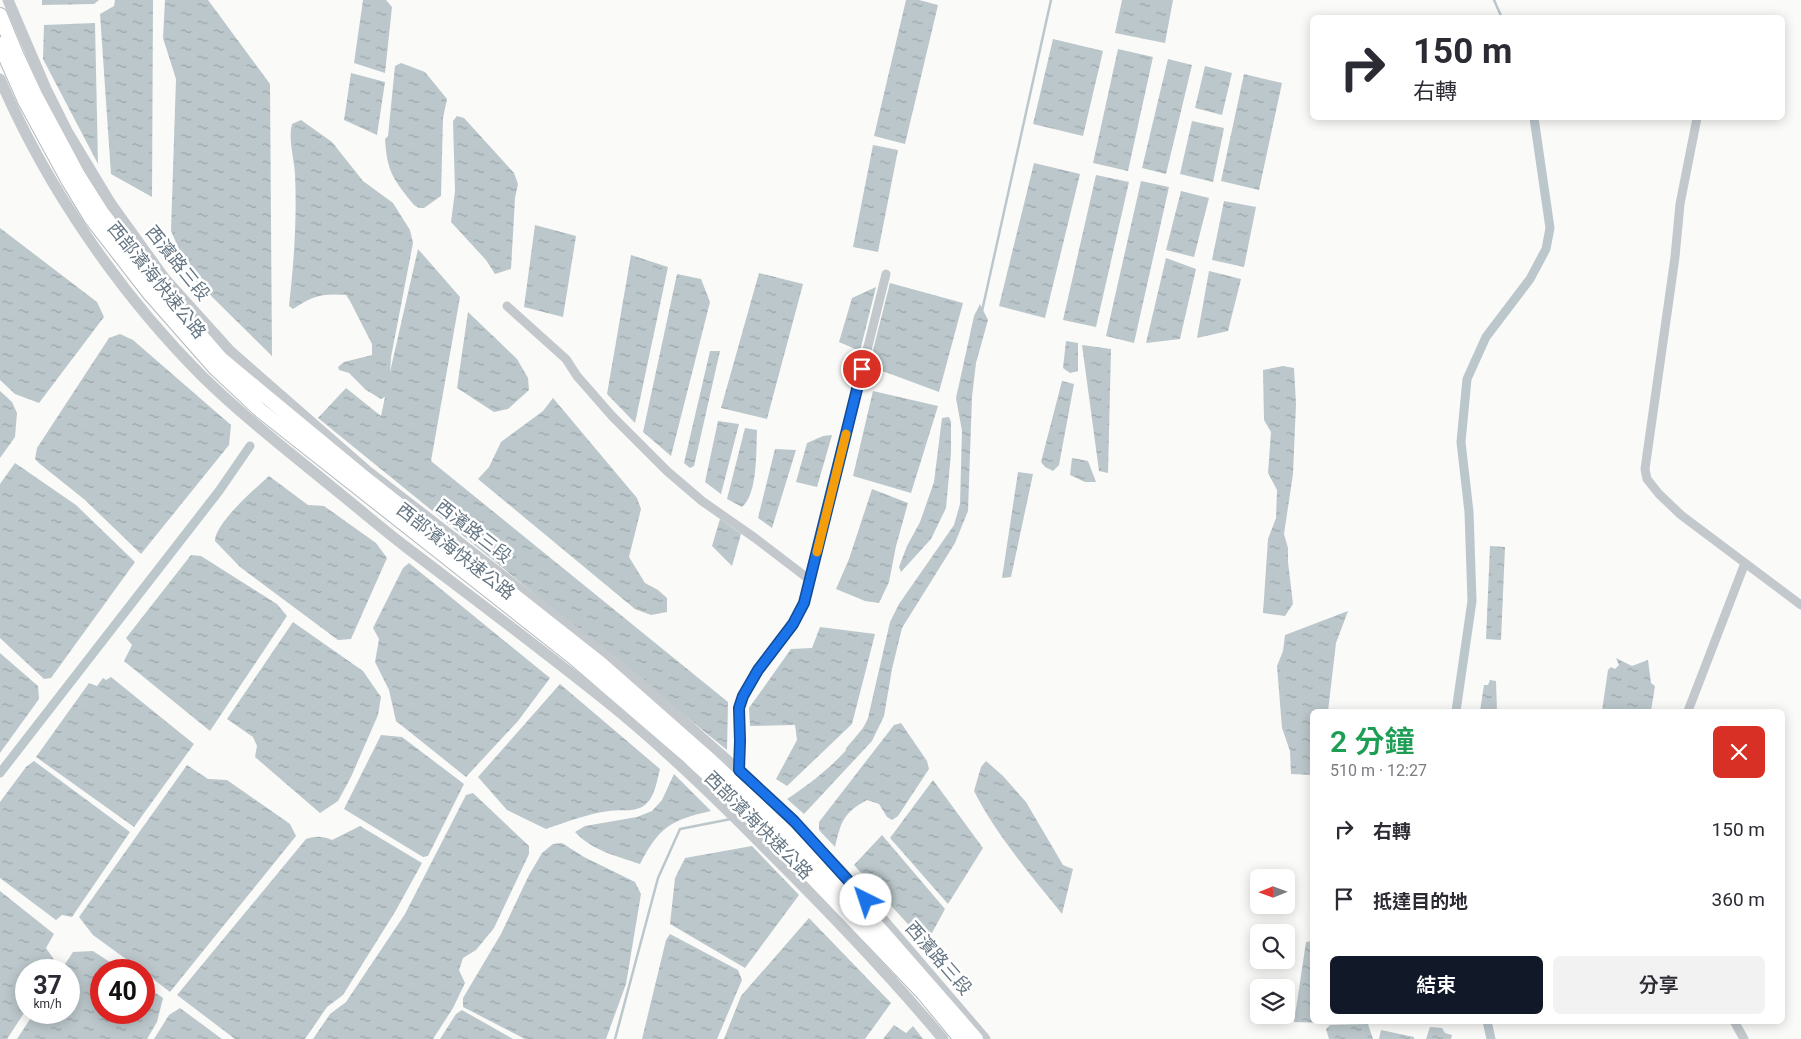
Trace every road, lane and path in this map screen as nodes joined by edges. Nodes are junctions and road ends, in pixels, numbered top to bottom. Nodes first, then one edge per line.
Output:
1 (8, 0) edge
2 (0, 16) edge
3 (0, 44) edge
4 (0, 78) edge
5 (1698, 120) edge
6 (886, 274) dead end
7 (506, 306) dead end
8 (1744, 563) junction
9 (810, 580) junction
10 (1801, 605) edge
11 (1689, 709) edge
12 (739, 770) junction
13 (750, 806) junction
14 (772, 826) junction
15 (1736, 1024) edge
16 (943, 1039) edge
17 (960, 1039) edge
18 (976, 1039) edge
19 (985, 1039) edge
20 (1744, 1039) edge

1 - 12 street, 西濱路三段
2 - 13 highway, 西部濱海快速公路
3 - 13 highway, 西部濱海快速公路
4 - 16 street
5 - 8 street
6 - 9 street
7 - 9 street
8 - 10 street
8 - 11 street
9 - 12 street
12 - 19 street, 西濱路三段
13 - 14 highway, 西部濱海快速公路
14 - 17 highway, 西部濱海快速公路
14 - 18 highway, 西部濱海快速公路
15 - 20 street

